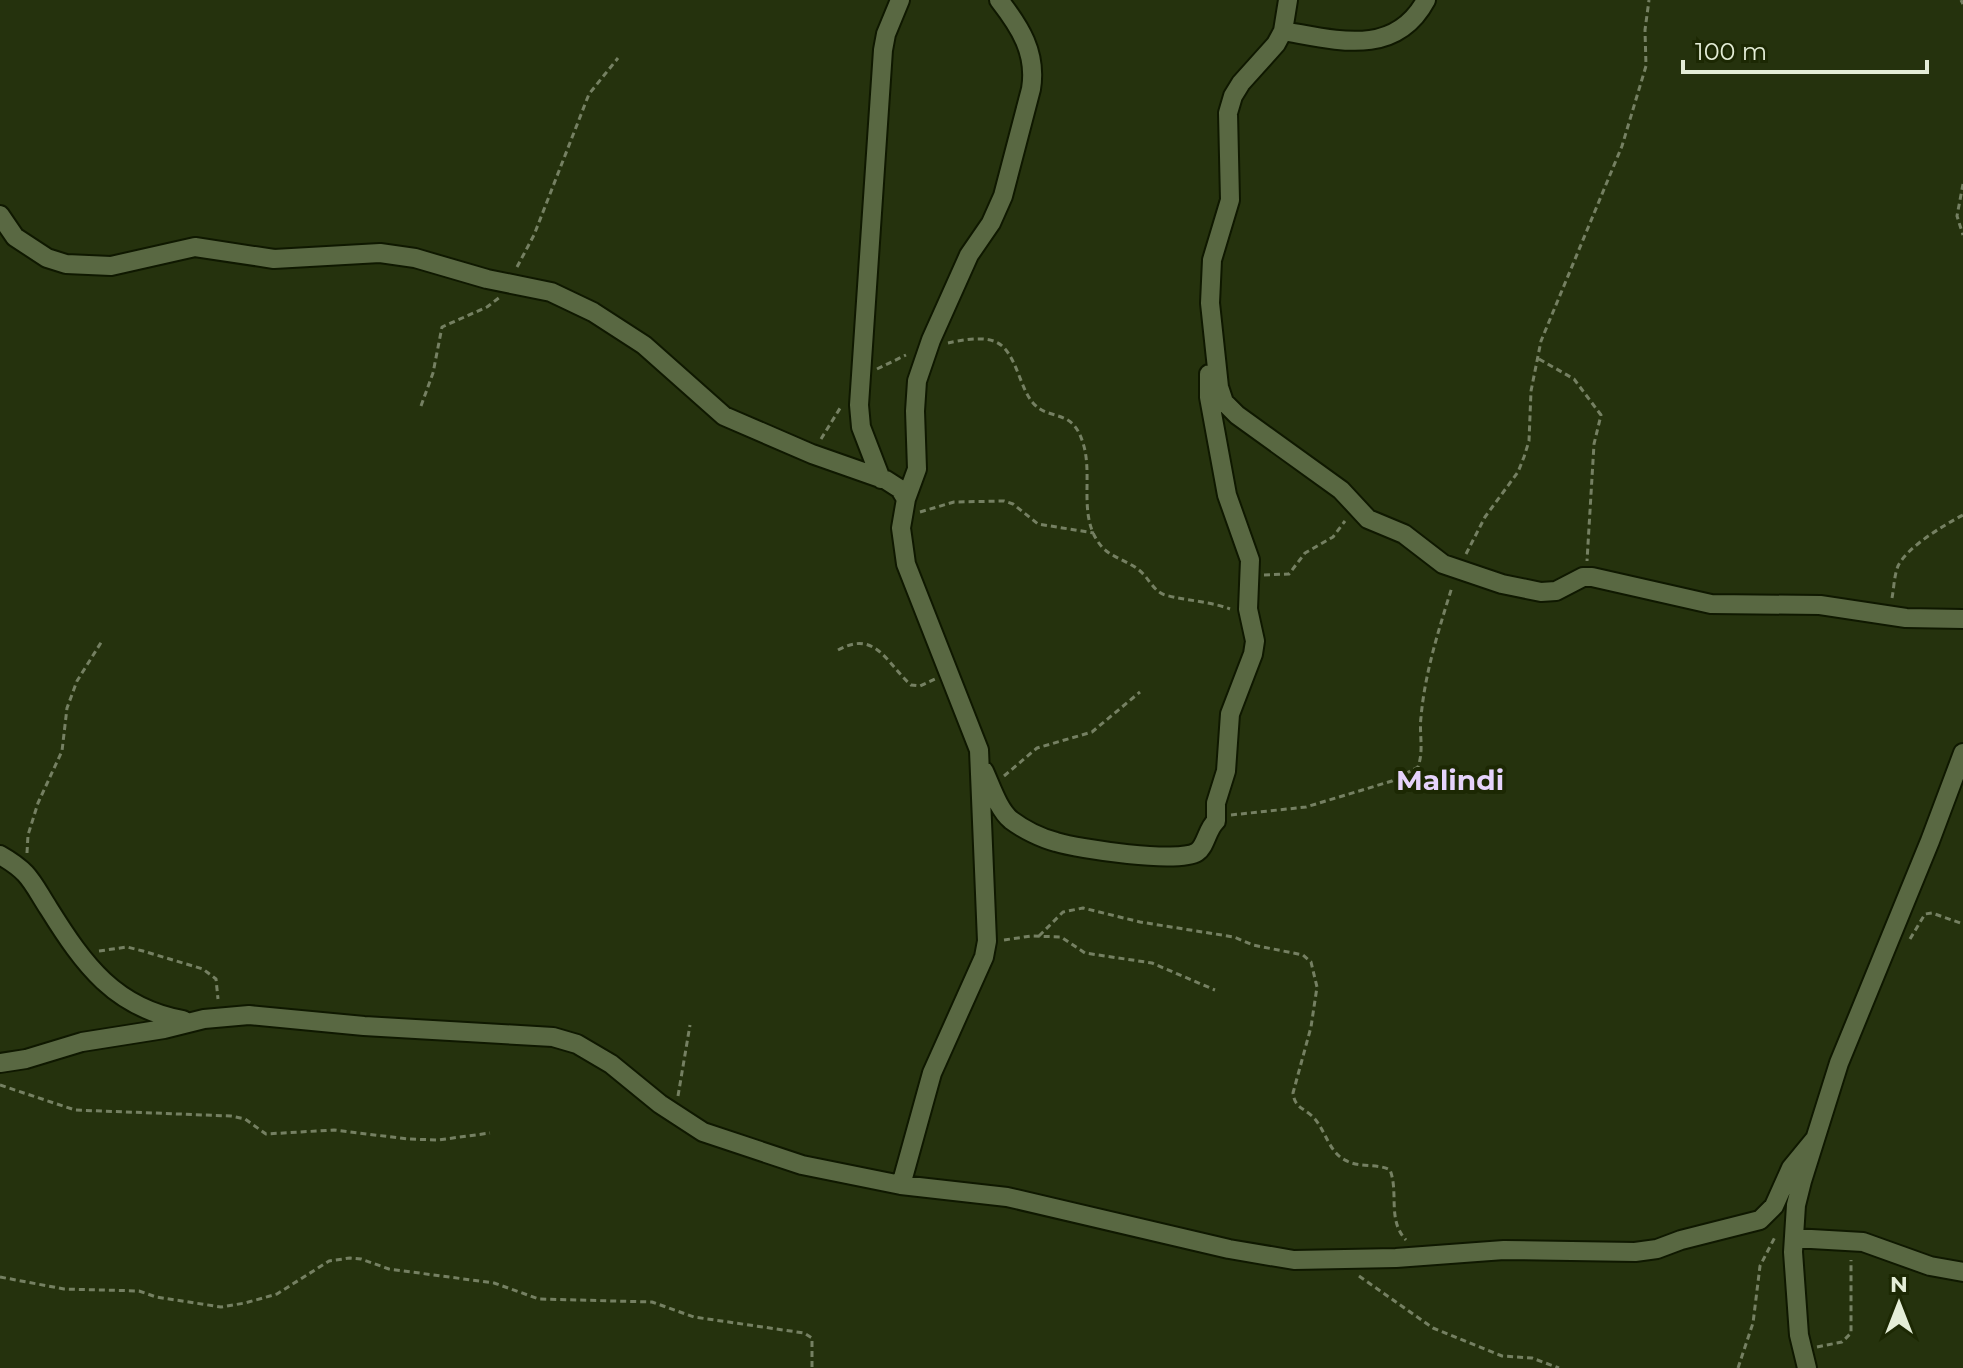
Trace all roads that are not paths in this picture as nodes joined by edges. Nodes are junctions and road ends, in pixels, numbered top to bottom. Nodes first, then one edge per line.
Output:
1 (900, 0) edge
2 (999, 0) edge
3 (1288, 0) edge
4 (1426, 0) edge
5 (1283, 31) junction
6 (0, 215) edge
7 (1216, 352) junction
8 (881, 479) junction
9 (905, 508) junction
10 (1963, 619) edge
11 (1963, 753) edge
12 (981, 765) junction
13 (0, 855) edge
14 (190, 1021) junction
15 (0, 1063) edge
16 (1814, 1140) junction
17 (901, 1185) junction
18 (1785, 1235) junction
19 (1963, 1272) edge
20 (1807, 1368) edge

1 - 8 street
2 - 9 street
3 - 5 street
4 - 5 street
5 - 7 street
6 - 8 street
7 - 10 street
7 - 12 street
8 - 9 street
9 - 12 street
11 - 16 street
12 - 17 street
13 - 14 street
14 - 15 street
14 - 17 street
16 - 17 street
16 - 18 street
18 - 19 street
18 - 20 street

